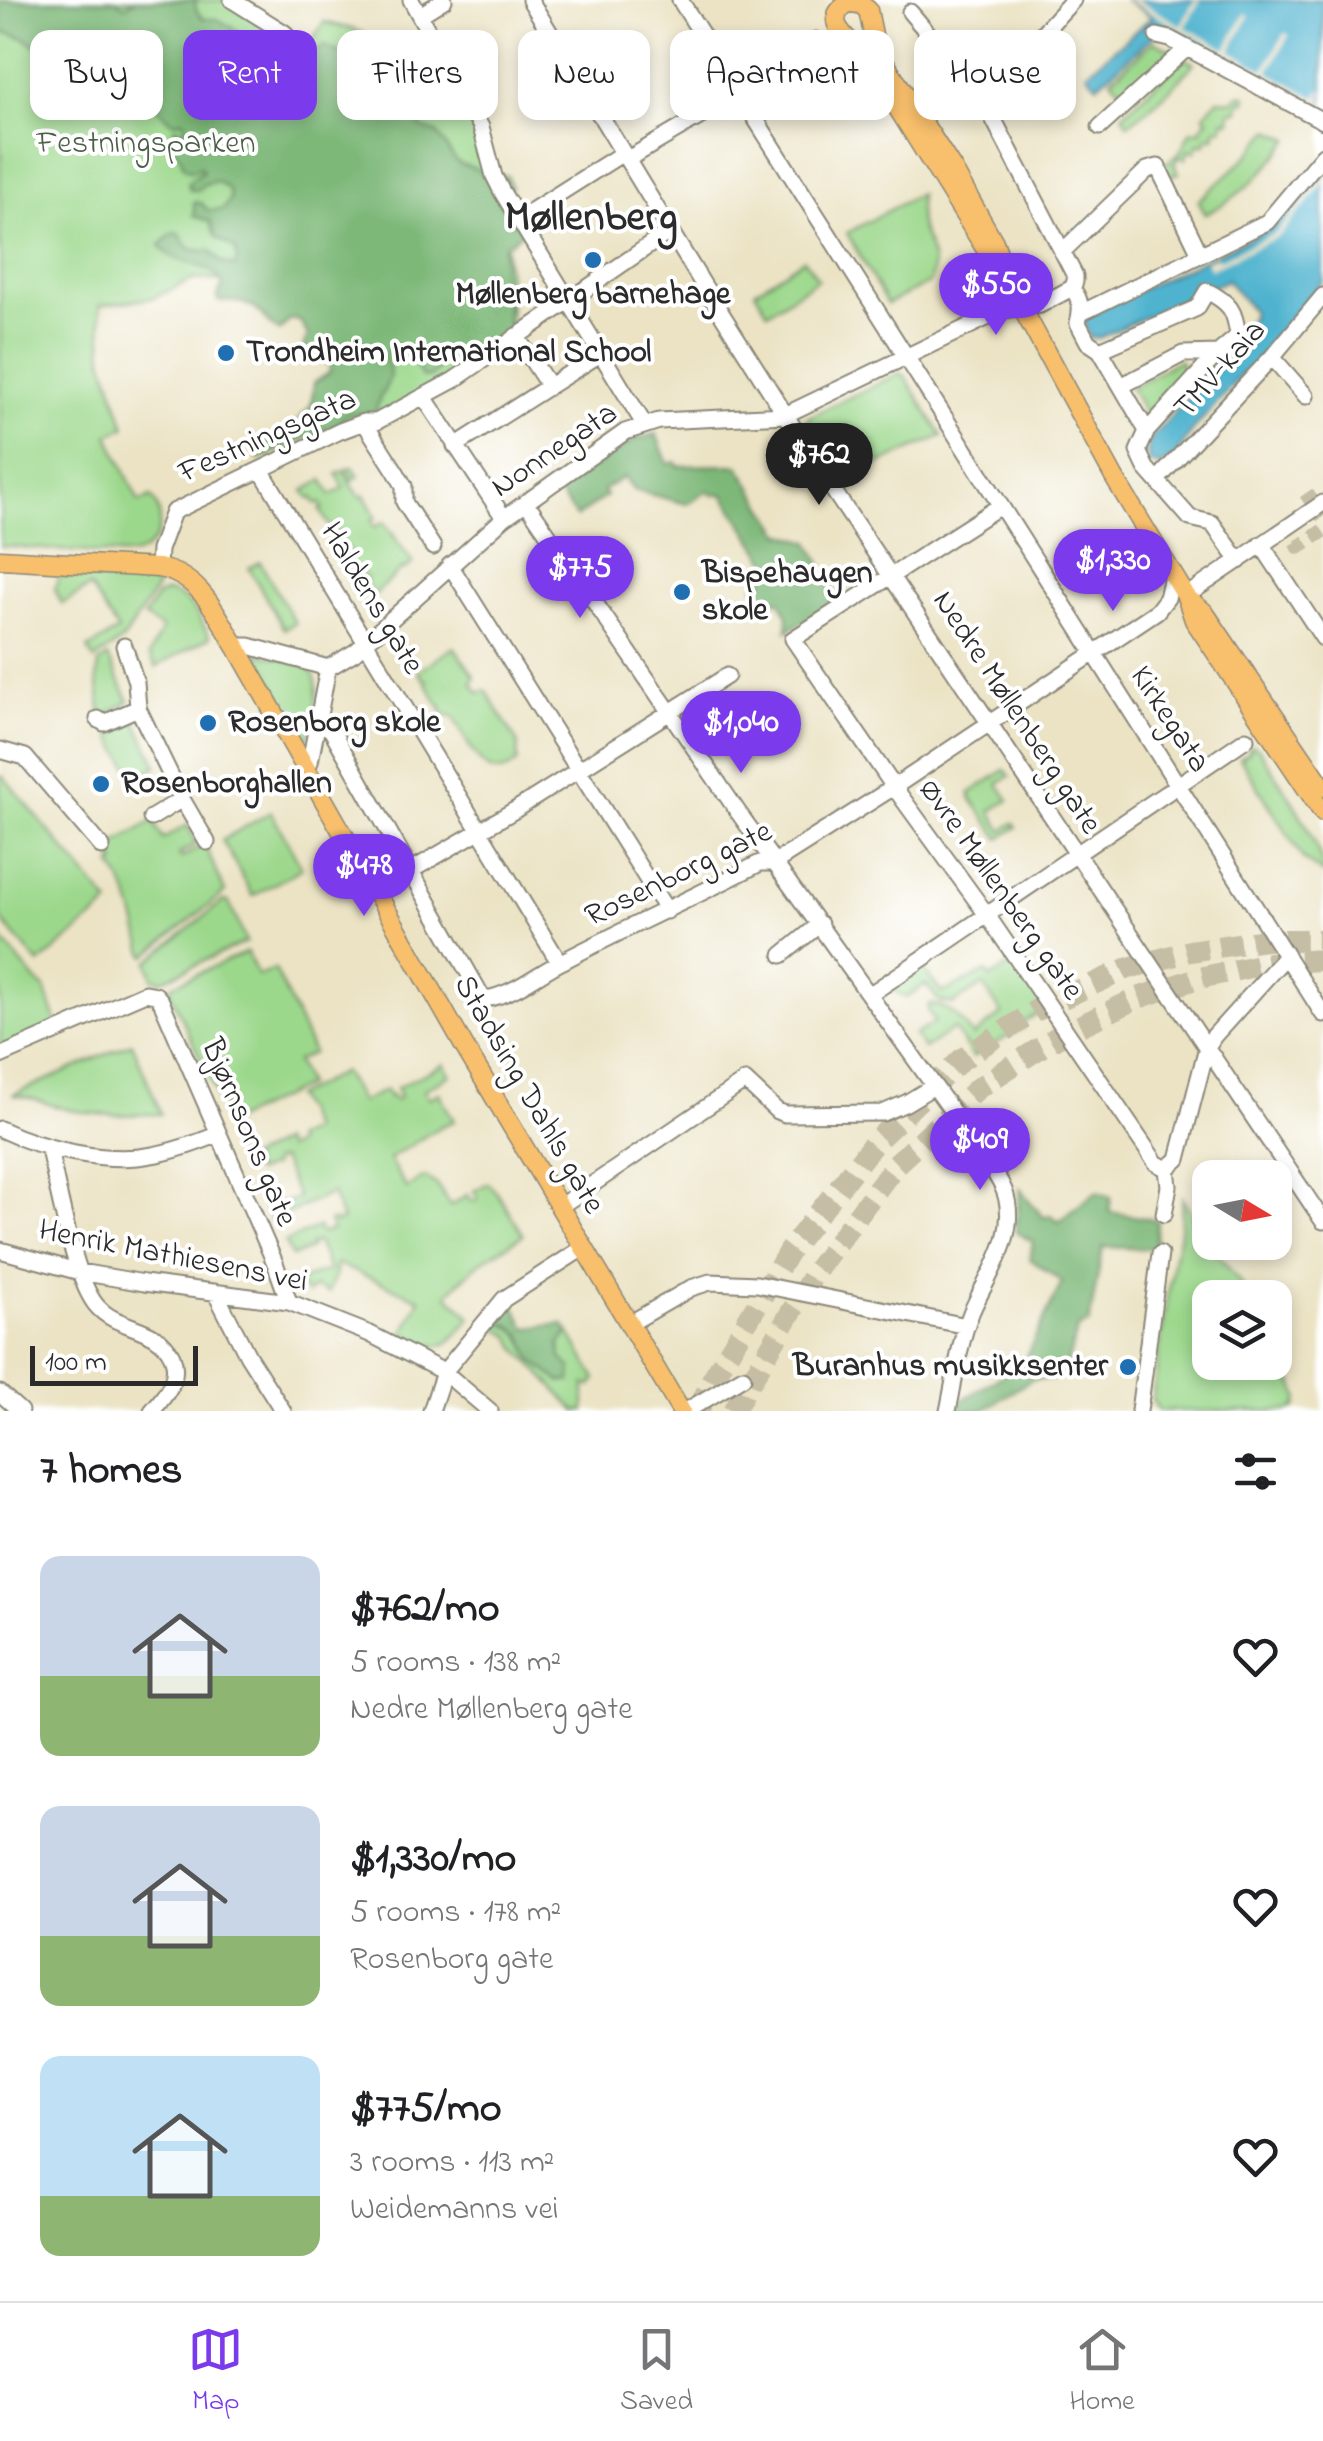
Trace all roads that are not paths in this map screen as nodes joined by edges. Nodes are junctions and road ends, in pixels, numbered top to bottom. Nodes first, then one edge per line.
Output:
1 (232, 0) edge
2 (444, 0) edge
3 (530, 0) edge
4 (680, 0) edge
5 (880, 0) edge
6 (1073, 0) edge
7 (847, 2) edge
8 (416, 7) edge
9 (910, 12) dead end
10 (871, 21) junction
11 (280, 30) edge
12 (699, 30) edge
13 (838, 30) edge
14 (866, 30) edge
15 (925, 30) edge
16 (1045, 30) edge
17 (1157, 36) dead end
18 (1186, 48) junction
19 (894, 99) edge
20 (691, 120) edge
21 (755, 120) edge
22 (994, 120) edge
23 (1323, 121) edge
24 (1100, 128) dead end
25 (1323, 155) edge
26 (626, 156) junction
27 (519, 218) junction
28 (670, 231) junction
29 (1062, 252) junction
30 (1200, 254) junction
31 (1008, 280) junction
32 (1072, 288) junction
33 (1323, 296) edge
34 (569, 300) junction
35 (1022, 308) junction
36 (1081, 314) junction
37 (516, 336) junction
38 (1100, 350) junction
39 (1218, 353) junction
40 (600, 354) junction
41 (907, 355) junction
42 (1272, 357) junction
43 (549, 386) junction
44 (1121, 386) junction
45 (1306, 396) dead end
46 (424, 397) junction
47 (785, 415) junction
48 (364, 422) junction
49 (644, 424) junction
50 (1147, 432) junction
51 (455, 446) junction
52 (261, 470) junction
53 (1158, 480) junction
54 (526, 502) junction
55 (1323, 504) edge
56 (1000, 506) junction
57 (1224, 507) dead end
58 (504, 518) junction
59 (1212, 523) junction
60 (1261, 544) junction
61 (433, 547) dead end
62 (0, 559) edge
63 (1238, 561) junction
64 (450, 564) junction
65 (158, 568) junction
66 (892, 576) junction
67 (1172, 576) junction
68 (1186, 596) junction
69 (1323, 638) edge
70 (365, 642) junction
71 (124, 646) dead end
72 (236, 646) junction
73 (1094, 654) junction
74 (328, 668) junction
75 (727, 676) dead end
76 (138, 708) junction
77 (671, 714) junction
78 (318, 718) junction
79 (98, 720) dead end
80 (989, 724) junction
81 (1246, 739) dead end
82 (0, 750) edge
83 (306, 768) junction
84 (580, 770) junction
85 (1177, 784) junction
86 (894, 787) junction
87 (1323, 787) edge
88 (182, 799) junction
89 (1323, 814) edge
90 (151, 818) dead end
91 (481, 831) junction
92 (207, 842) dead end
93 (102, 848) dead end
94 (1076, 855) junction
95 (774, 863) junction
96 (412, 870) junction
97 (667, 911) junction
98 (987, 915) junction
99 (820, 924) junction
100 (782, 955) dead end
101 (1286, 956) junction
102 (559, 962) junction
103 (869, 995) junction
104 (486, 999) joint
105 (1323, 1014) edge
106 (1207, 1047) junction
107 (0, 1056) edge
108 (934, 1086) junction
109 (0, 1130) edge
110 (219, 1134) junction
111 (49, 1149) junction
112 (1167, 1168) junction
113 (559, 1207) junction
114 (1164, 1214) dead end
115 (1323, 1221) edge
116 (584, 1248) junction
117 (0, 1250) edge
118 (1160, 1254) dead end
119 (80, 1272) junction
120 (216, 1292) junction
121 (289, 1302) junction
122 (629, 1324) junction
123 (968, 1326) junction
124 (444, 1372) junction
125 (743, 1377) dead end
126 (0, 1393) edge
127 (20, 1411) edge
128 (152, 1411) edge
129 (283, 1411) edge
130 (431, 1411) edge
131 (490, 1411) edge
132 (684, 1411) edge
133 (948, 1411) edge
134 (1139, 1411) edge

1 - 11 street
2 - 8 street
3 - 26 street, Nedre Møllenberg gate
4 - 12 street, Kirkegata
5 - 10 main road
6 - 16 street
7 - 10 main road
7 - 13 main road
8 - 27 street
9 - 15 street
10 - 14 main road
10 - 31 main road
17 - 18 street
18 - 23 street
18 - 24 street
19 - 31 main road
20 - 26 street
21 - 41 street, Kirkegata
22 - 29 street
25 - 30 street
26 - 27 street
26 - 28 street, Nedre Møllenberg gate
27 - 34 street
28 - 34 street
28 - 47 street, Nedre Møllenberg gate
29 - 30 street
29 - 32 street
30 - 36 street
31 - 35 main road
32 - 35 street, Nonnegata
32 - 36 street
33 - 42 street, TMV-kaia
34 - 37 street, Festningsgata
34 - 40 street
35 - 41 street, Nonnegata
35 - 67 main road
36 - 38 street
37 - 43 street
37 - 46 street, Festningsgata
38 - 39 street
38 - 44 street
39 - 44 street
39 - 50 street
40 - 43 street
40 - 49 street
41 - 47 street, Nonnegata
41 - 56 street, Kirkegata
42 - 45 street
42 - 53 street, TMV-kaia
43 - 51 street
44 - 50 street
46 - 48 street, Festningsgata
46 - 51 street
47 - 49 street, Nonnegata
47 - 66 street, Nedre Møllenberg gate
48 - 52 street, Festningsgata
48 - 61 street
49 - 54 street, Nonnegata
50 - 53 street
51 - 58 street
52 - 65 street, Festningsgata
52 - 70 street, Haldens gate
53 - 59 street
54 - 58 street, Nonnegata
54 - 77 street
55 - 60 street
56 - 66 street
56 - 73 street, Kirkegata
57 - 59 street
58 - 64 street, Nonnegata
59 - 63 street
60 - 63 street
60 - 69 street
62 - 65 main road
63 - 68 street
64 - 70 street, Nonnegata
64 - 84 street
65 - 72 main road, Stadsing Dahls gate
66 - 80 street, Nedre Møllenberg gate
66 - 86 street, Øvre Møllenberg gate
67 - 68 main road
67 - 73 street, Rosenborg gate
68 - 87 main road
68 - 89 main road
70 - 74 street, Nonnegata
70 - 91 street, Haldens gate
71 - 76 street
72 - 74 street
72 - 83 main road, Stadsing Dahls gate
73 - 80 street, Rosenborg gate
73 - 85 street, Kirkegata
74 - 78 street
75 - 77 street
76 - 79 street
76 - 88 street
77 - 84 street
77 - 95 street
78 - 83 street
78 - 96 street, Stadsing Dahls gate
80 - 86 street, Rosenborg gate
80 - 94 street, Nedre Møllenberg gate
81 - 85 street
82 - 93 street
83 - 113 main road, Stadsing Dahls gate
84 - 91 street
84 - 97 street
85 - 94 street
85 - 101 street, Kirkegata
86 - 95 street, Rosenborg gate
86 - 98 street, Øvre Møllenberg gate
88 - 90 street
88 - 92 street
91 - 96 street
91 - 102 street, Haldens gate
94 - 98 street
94 - 106 street, Nedre Møllenberg gate
95 - 97 street, Rosenborg gate
95 - 99 street
96 - 104 street, Stadsing Dahls gate
97 - 102 street, Rosenborg gate
98 - 103 street
98 - 112 street, Øvre Møllenberg gate
99 - 100 street
99 - 103 street
101 - 105 street, Kirkegata
101 - 106 street
102 - 104 street, Rosenborg gate
103 - 108 street
106 - 112 street
106 - 115 street, Nedre Møllenberg gate
107 - 110 street, Bjørnsons gate
108 - 113 street
108 - 123 street
109 - 111 street
110 - 111 street
110 - 121 street, Bjørnsons gate
111 - 119 street
112 - 114 street
113 - 116 main road, Stadsing Dahls gate
116 - 122 main road, Stadsing Dahls gate
116 - 124 street
117 - 119 street, Henrik Mathiesens vei
118 - 134 street
119 - 120 street, Henrik Mathiesens vei
119 - 128 street
120 - 121 street, Henrik Mathiesens vei
120 - 129 street
121 - 124 street, Henrik Mathiesens vei
122 - 123 street
122 - 132 main road, Stadsing Dahls gate
123 - 133 street
124 - 130 street
124 - 131 street, Henrik Mathiesens vei
125 - 132 street, Stadsing Dahls gate
126 - 127 street

